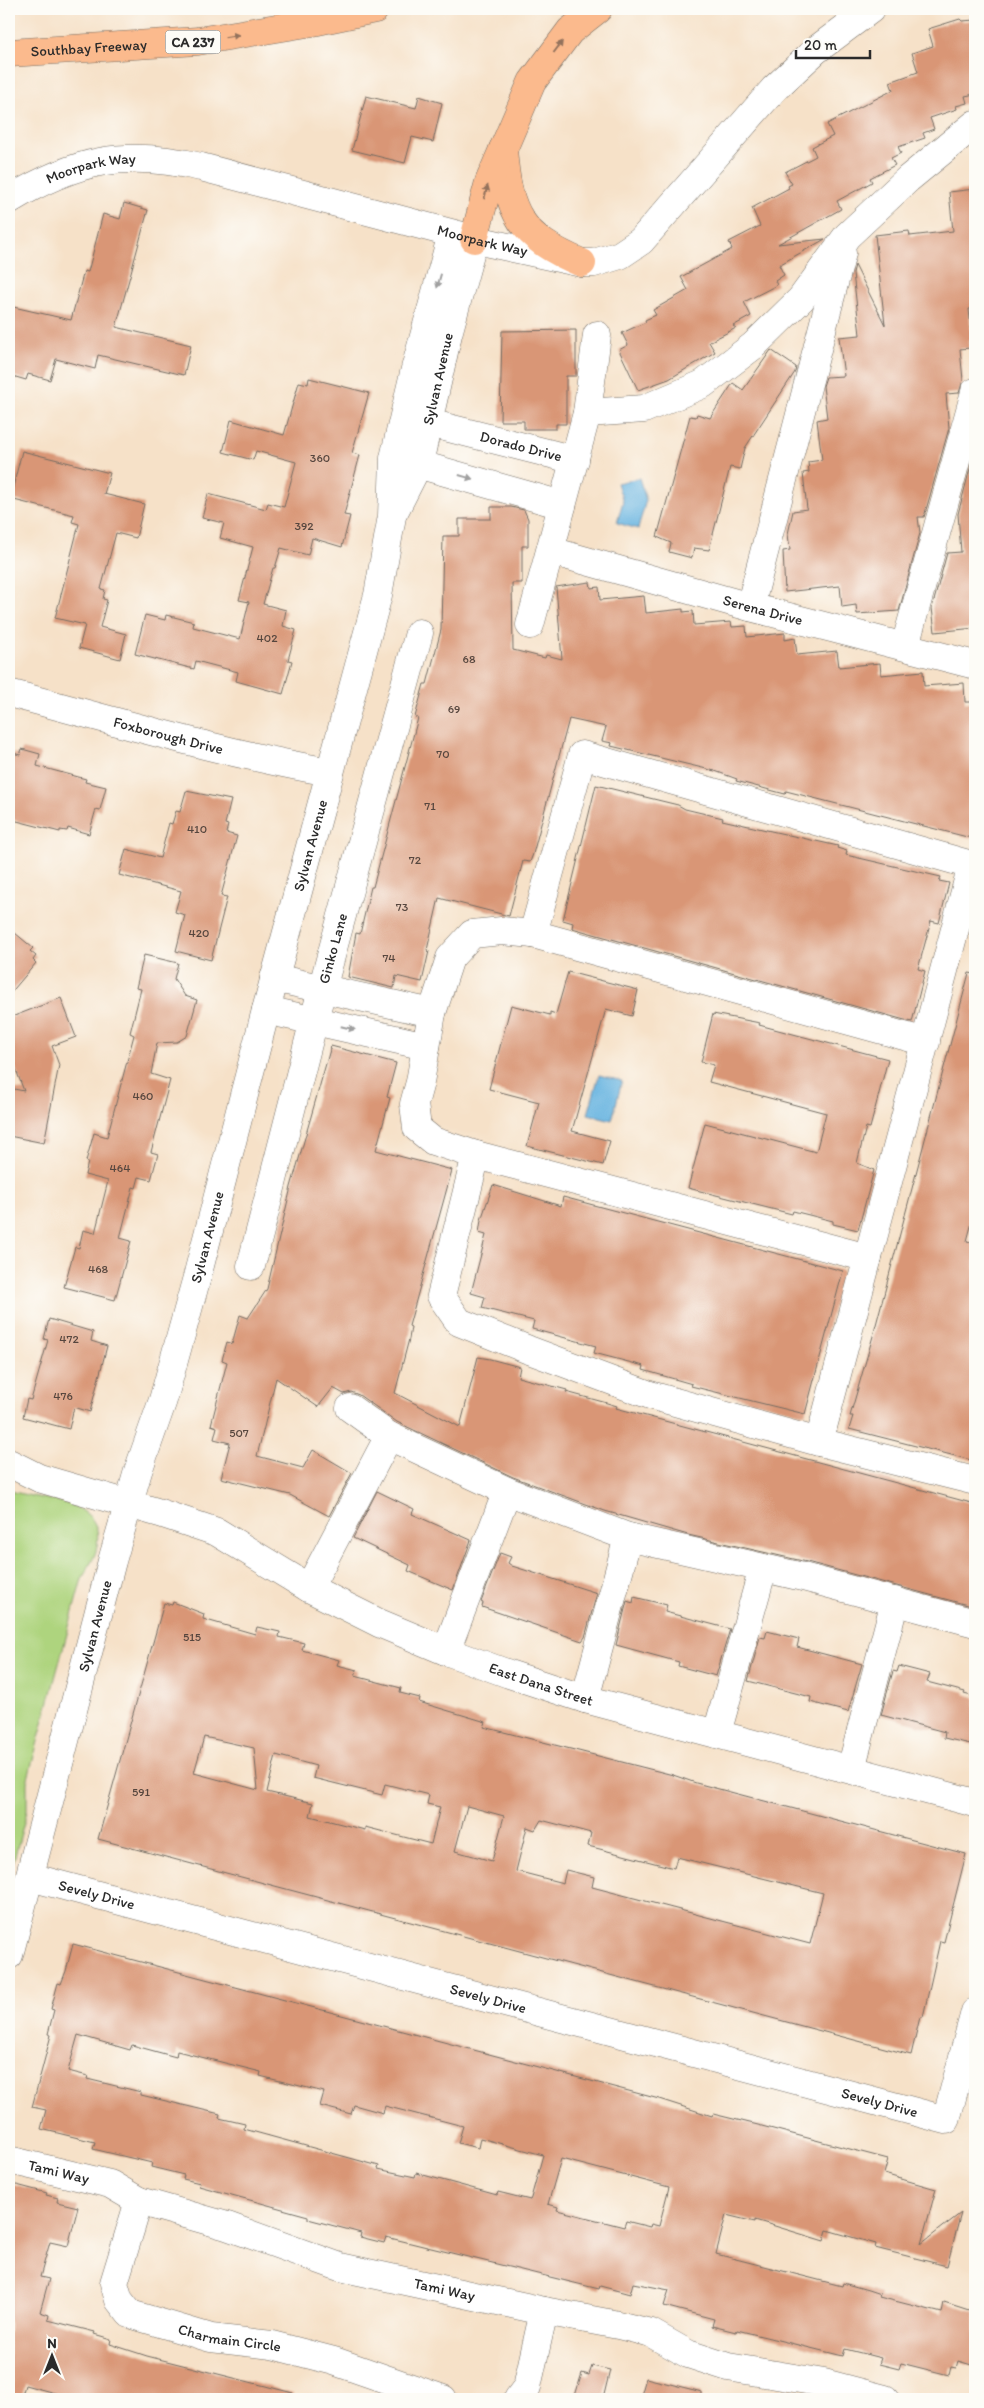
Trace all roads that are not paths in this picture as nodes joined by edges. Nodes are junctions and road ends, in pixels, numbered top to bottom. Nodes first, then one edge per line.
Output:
1 (375, 9) edge
2 (598, 9) edge
3 (870, 9) edge
4 (9, 53) edge
5 (975, 124) edge
6 (503, 149) junction
7 (9, 200) edge
8 (463, 236) junction
9 (847, 236) junction
10 (582, 264) junction
11 (597, 335) dead end
12 (975, 392) edge
13 (587, 413) junction
14 (416, 421) junction
15 (575, 460) junction
16 (407, 461) junction
17 (562, 505) junction
18 (551, 551) junction
19 (750, 607) junction
20 (530, 625) dead end
21 (419, 633) dead end
22 (905, 646) junction
23 (975, 665) edge
24 (9, 693) edge
25 (330, 772) junction
26 (974, 865) edge
27 (533, 934) junction
28 (274, 978) junction
29 (322, 989) junction
30 (266, 1010) junction
31 (432, 1013) junction
32 (313, 1020) junction
33 (926, 1042) junction
34 (426, 1046) junction
35 (476, 1155) junction
36 (868, 1258) junction
37 (251, 1266) dead end
38 (350, 1408) dead end
39 (390, 1436) junction
40 (819, 1442) junction
41 (9, 1463) edge
42 (975, 1481) edge
43 (508, 1491) junction
44 (129, 1504) junction
45 (628, 1537) junction
46 (763, 1568) junction
47 (310, 1588) junction
48 (895, 1601) junction
49 (975, 1623) edge
50 (446, 1651) junction
51 (585, 1699) junction
52 (717, 1733) junction
53 (851, 1769) junction
54 (975, 1802) edge
55 (30, 1877) junction
56 (9, 1955) edge
57 (975, 2012) edge
58 (9, 2160) edge
59 (140, 2201) junction
60 (544, 2311) junction
61 (443, 2399) edge
62 (518, 2399) edge
63 (885, 2399) edge

4 -> 1 highway, Southbay Freeway / CA 237
6 -> 2 highway
3 - 10 street, Moorpark Way
5 - 9 street
8 -> 6 highway
6 - 10 highway
7 - 8 street, Moorpark Way
8 - 10 street, Moorpark Way
8 - 14 street, Sylvan Avenue
9 - 13 street
9 - 19 street
11 - 13 street, Dorado Drive
12 - 22 street
13 - 15 street, Dorado Drive
14 - 15 street, Dorado Drive
14 - 16 street, Sylvan Avenue
15 - 17 street
16 -> 17 street
16 - 25 street, Sylvan Avenue
17 - 18 street
18 - 19 street, Serena Drive
18 - 20 street
19 - 22 street, Serena Drive
21 - 29 street, Ginko Lane
22 - 23 street, Serena Drive
24 - 25 street, Foxborough Drive
25 - 28 street, Sylvan Avenue
26 - 27 street
26 - 33 street
27 - 31 street
27 - 33 street
28 - 29 street
28 - 30 street, Sylvan Avenue
29 - 31 street
29 - 32 street, Ginko Lane
30 - 32 street
30 - 44 street, Sylvan Avenue
31 - 34 street
32 -> 34 street
32 - 37 street, Ginko Lane
33 - 36 street
34 - 35 street
35 - 36 street
35 - 40 street
36 - 40 street
38 - 39 street
39 - 43 street
39 - 47 street
40 - 42 street
41 - 44 street, East Dana Street
43 - 45 street
43 - 50 street
44 - 47 street, East Dana Street
44 - 55 street, Sylvan Avenue
45 - 46 street
45 - 51 street
46 - 48 street
46 - 52 street
47 - 50 street, East Dana Street
48 - 49 street
48 - 53 street
50 - 51 street, East Dana Street
51 - 52 street, East Dana Street
52 - 53 street, East Dana Street
53 - 54 street, East Dana Street
55 - 56 street, Sylvan Avenue
55 - 57 street, Sevely Drive
58 - 59 street, Tami Way
59 - 60 street, Tami Way
59 - 61 street, Charmain Circle
60 - 62 street
60 - 63 street, Tami Way

